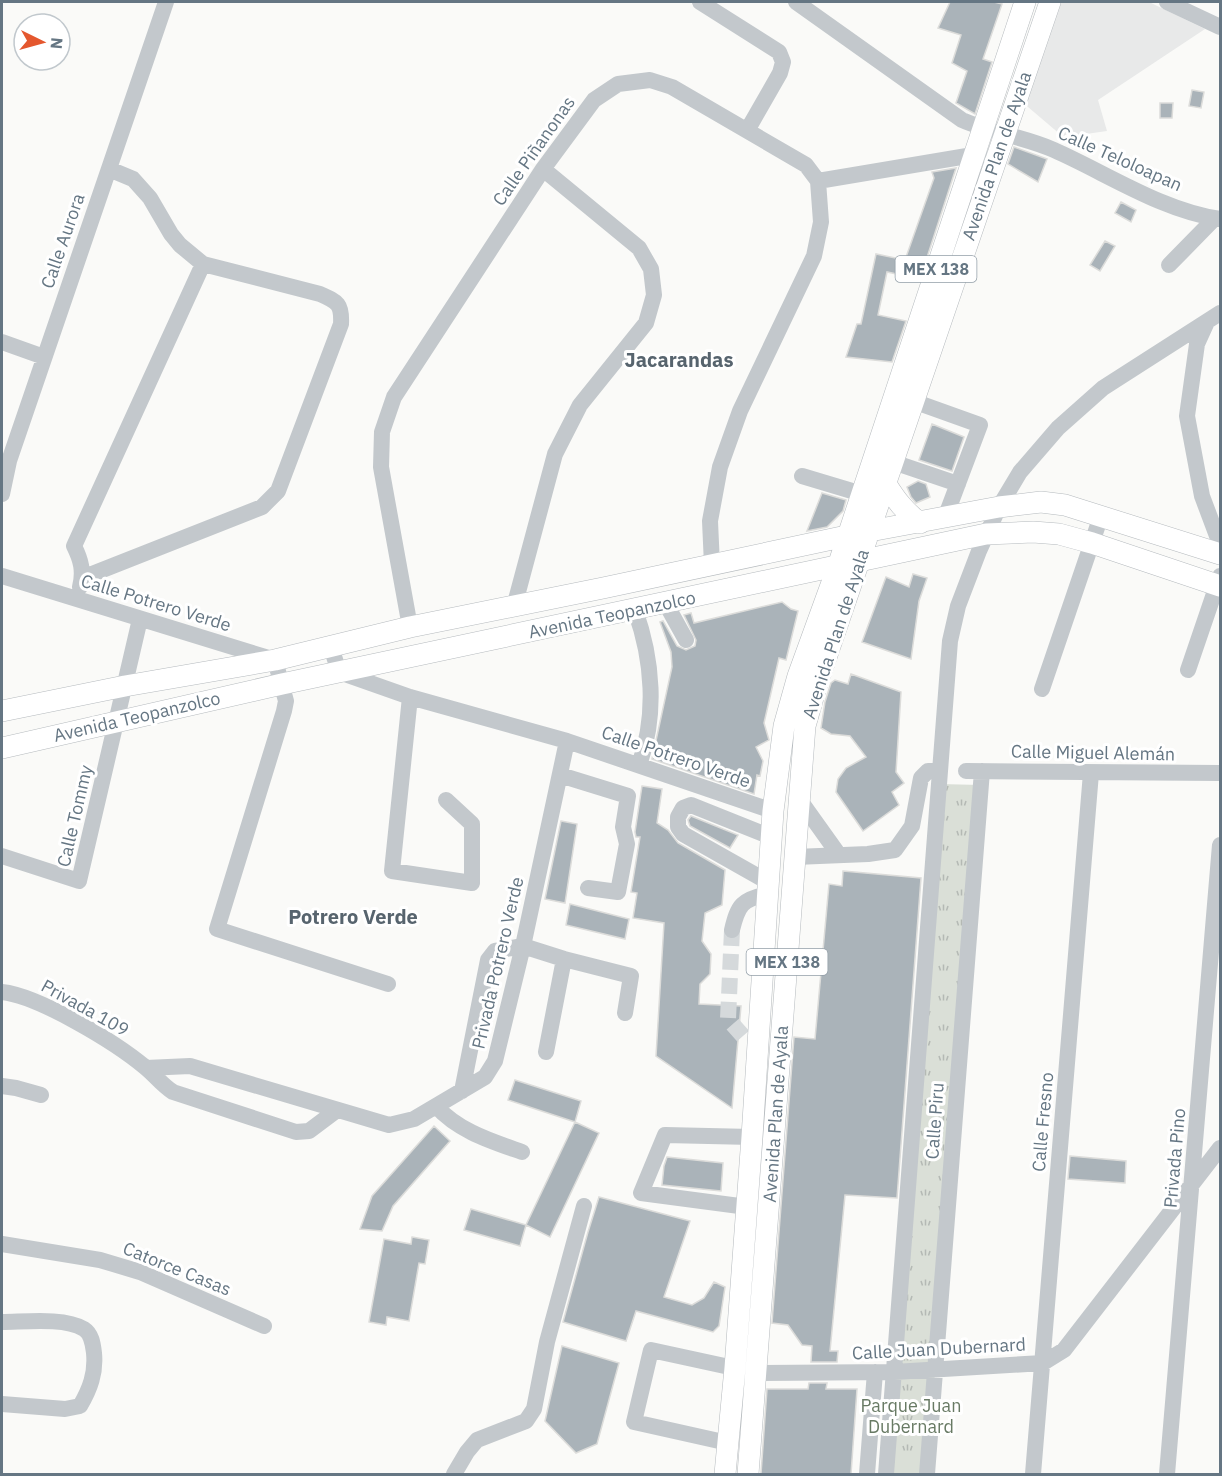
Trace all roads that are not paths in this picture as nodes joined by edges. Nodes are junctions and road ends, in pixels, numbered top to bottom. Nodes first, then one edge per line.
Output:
1 (166, 2) edge
2 (700, 2) edge
3 (796, 2) edge
4 (1025, 2) edge
5 (1050, 2) edge
6 (1167, 2) edge
7 (1221, 27) edge
8 (748, 129) junction
9 (982, 129) junction
10 (1004, 135) junction
11 (973, 155) junction
12 (995, 162) junction
13 (109, 169) junction
14 (543, 169) junction
15 (818, 181) junction
16 (1218, 218) edge
17 (203, 264) junction
18 (1168, 265) dead end
19 (1214, 318) edge
20 (2, 342) edge
21 (44, 357) junction
22 (913, 401) junction
23 (5, 459) edge
24 (893, 462) junction
25 (802, 476) dead end
26 (886, 484) junction
27 (958, 484) junction
28 (2, 494) edge
29 (862, 494) junction
30 (999, 507) junction
31 (1101, 516) junction
32 (945, 518) junction
33 (920, 523) junction
34 (870, 531) junction
35 (986, 534) junction
36 (848, 536) junction
37 (1092, 543) junction
38 (1221, 544) edge
39 (1221, 554) edge
40 (860, 560) junction
41 (712, 565) junction
42 (838, 566) junction
43 (2, 576) edge
44 (82, 578) junction
45 (1220, 583) edge
46 (603, 588) junction
47 (76, 598) junction
48 (666, 604) junction
49 (514, 607) junction
50 (635, 610) junction
51 (610, 616) junction
52 (140, 619) junction
53 (410, 627) junction
54 (686, 640) dead end
55 (331, 646) junction
56 (275, 660) junction
57 (1188, 670) dead end
58 (339, 672) junction
59 (282, 684) junction
60 (125, 686) junction
61 (1042, 689) dead end
62 (410, 697) junction
63 (2, 711) edge
64 (117, 723) junction
65 (567, 741) junction
66 (2, 748) edge
67 (639, 765) junction
68 (940, 771) junction
69 (974, 771) joint
70 (1091, 773) junction
71 (1221, 773) edge
72 (560, 775) junction
73 (799, 799) junction
74 (446, 800) dead end
75 (773, 811) junction
76 (771, 837) junction
77 (1221, 845) edge
78 (839, 855) junction
79 (2, 856) edge
80 (795, 857) junction
81 (588, 888) dead end
82 (768, 888) junction
83 (732, 930) tunnel mouth
84 (523, 946) junction
85 (564, 959) junction
86 (388, 984) dead end
87 (2, 992) edge
88 (625, 1013) dead end
89 (546, 1052) dead end
90 (146, 1068) junction
91 (2, 1086) edge
92 (462, 1091) junction
93 (40, 1095) dead end
94 (436, 1106) junction
95 (337, 1110) junction
96 (752, 1137) junction
97 (1221, 1148) edge
98 (522, 1152) dead end
99 (1192, 1184) junction
100 (584, 1206) dead end
101 (747, 1207) junction
102 (2, 1244) edge
103 (2, 1322) edge
104 (264, 1326) dead end
105 (1043, 1363) junction
106 (735, 1368) junction
107 (935, 1370) junction
108 (875, 1372) junction
109 (894, 1372) junction
110 (757, 1373) junction
111 (2, 1404) edge
112 (728, 1443) junction
113 (454, 1474) edge
114 (725, 1474) edge
115 (748, 1474) edge
116 (867, 1474) edge
117 (886, 1474) edge
118 (927, 1474) edge
119 (1033, 1474) edge
120 (1167, 1474) edge

1 - 13 street, Calle Aurora
2 - 8 street
3 - 9 street, Calle Teloloapan
4 - 9 main road, Avenida Plan de Ayala / MEX 138
5 - 10 main road, Avenida Plan de Ayala / MEX 138
6 - 7 street
8 - 14 street, Calle Piñanonas
8 - 15 street, Calle Piñanonas
9 - 10 street, Calle Teloloapan
9 - 11 main road, Avenida Plan de Ayala / MEX 138
10 - 12 main road, Avenida Plan de Ayala / MEX 138
10 - 16 street, Calle Teloloapan
11 - 12 street
11 - 15 street
11 - 29 main road, Avenida Plan de Ayala / MEX 138
12 - 22 main road, Avenida Plan de Ayala / MEX 138
13 - 17 street
13 - 21 street, Calle Aurora
14 - 49 street
14 - 53 street, Calle Piñanonas
15 - 41 street
16 - 18 street
17 - 44 street
17 - 44 street
19 - 30 street
19 - 38 street
20 - 21 street
21 - 23 street, Calle Aurora
22 - 24 main road, Avenida Plan de Ayala / MEX 138
22 - 27 street
23 - 28 street, Calle Aurora
24 - 26 main road, Avenida Plan de Ayala / MEX 138
24 - 27 street
25 - 29 street
26 - 33 main road
26 - 34 main road, Avenida Plan de Ayala / MEX 138
27 - 32 street
29 - 36 main road, Avenida Plan de Ayala / MEX 138
30 - 31 main road, Avenida Teopanzolco
30 - 32 main road, Avenida Teopanzolco
30 - 35 street
31 - 37 street
31 - 39 main road, Avenida Teopanzolco
32 - 33 main road, Avenida Teopanzolco
33 - 34 main road, Avenida Teopanzolco
34 - 36 main road, Avenida Teopanzolco
34 - 40 main road, Avenida Plan de Ayala / MEX 138
35 - 37 main road, Avenida Teopanzolco
35 - 40 main road, Avenida Teopanzolco
35 - 68 street
36 - 41 main road, Avenida Teopanzolco
36 - 42 main road, Avenida Plan de Ayala / MEX 138
37 - 45 main road, Avenida Teopanzolco
37 - 61 street
40 - 42 main road, Avenida Teopanzolco
40 - 73 main road, Avenida Plan de Ayala / MEX 138
41 - 46 main road, Avenida Teopanzolco
42 - 48 main road, Avenida Teopanzolco
42 - 75 main road, Avenida Plan de Ayala / MEX 138
43 - 47 street, Calle Potrero Verde
44 - 47 street
45 - 57 street
46 - 49 main road, Avenida Teopanzolco
46 - 51 main road
47 - 52 street, Calle Potrero Verde
48 - 50 main road, Avenida Teopanzolco
48 - 54 street
49 - 53 main road, Avenida Teopanzolco
50 - 51 main road, Avenida Teopanzolco
50 - 67 street
51 - 58 main road, Avenida Teopanzolco
52 - 56 street, Calle Potrero Verde
52 - 60 street, Calle Tommy
53 - 55 main road, Avenida Teopanzolco
55 - 56 main road, Avenida Teopanzolco
55 - 58 street
56 - 59 street
56 - 60 main road, Avenida Teopanzolco
58 - 59 main road, Avenida Teopanzolco
58 - 62 street, Calle Potrero Verde
59 - 64 main road, Avenida Teopanzolco
59 - 86 street
60 - 63 main road, Avenida Teopanzolco
60 - 64 street, Calle Tommy
62 - 65 street, Calle Potrero Verde
62 - 74 street
64 - 66 main road, Avenida Teopanzolco
64 - 79 street, Calle Tommy
65 - 67 street, Calle Potrero Verde
65 - 72 street
67 - 75 street, Calle Potrero Verde
68 - 78 street
68 - 109 street
69 - 70 street, Calle Miguel Alemán
69 - 107 street, Calle Piru
70 - 71 street, Calle Miguel Alemán
70 - 105 street, Calle Fresno
72 - 81 street
72 - 84 street, Privada Potrero Verde
73 - 78 street
73 - 80 main road, Avenida Plan de Ayala / MEX 138
75 - 76 main road, Avenida Plan de Ayala / MEX 138
76 - 82 main road, Avenida Plan de Ayala / MEX 138
76 - 82 street
77 - 99 street, Privada Pino
78 - 80 street
80 - 110 main road, Avenida Plan de Ayala / MEX 138
82 - 83 street
82 - 96 main road, Avenida Plan de Ayala / MEX 138
84 - 85 street
84 - 92 street, Privada Potrero Verde
84 - 92 street
85 - 88 street
85 - 89 street
87 - 90 street, Privada 109
90 - 95 street
90 - 95 street, Privada 109
91 - 93 street
92 - 94 street, Privada Potrero Verde
94 - 95 street, Privada Potrero Verde
94 - 98 street
96 - 101 main road, Avenida Plan de Ayala / MEX 138
96 - 101 street
97 - 99 street, Calle Juan Dubernard
99 - 105 street, Calle Juan Dubernard
99 - 120 street, Privada Pino
100 - 113 street
101 - 106 main road, Avenida Plan de Ayala / MEX 138
102 - 104 street, Catorce Casas
103 - 111 street
105 - 107 street, Calle Juan Dubernard
105 - 119 street, Calle Fresno
106 - 110 street, Calle Juan Dubernard
106 - 112 main road, Avenida Plan de Ayala / MEX 138
106 - 112 street, Calle Juan Dubernard
107 - 109 street, Calle Juan Dubernard
107 - 118 street, Calle Piru
108 - 109 street, Calle Juan Dubernard
108 - 110 street, Calle Juan Dubernard
108 - 116 street
109 - 117 street
110 - 115 main road, Avenida Plan de Ayala / MEX 138
112 - 114 main road, Avenida Plan de Ayala / MEX 138

